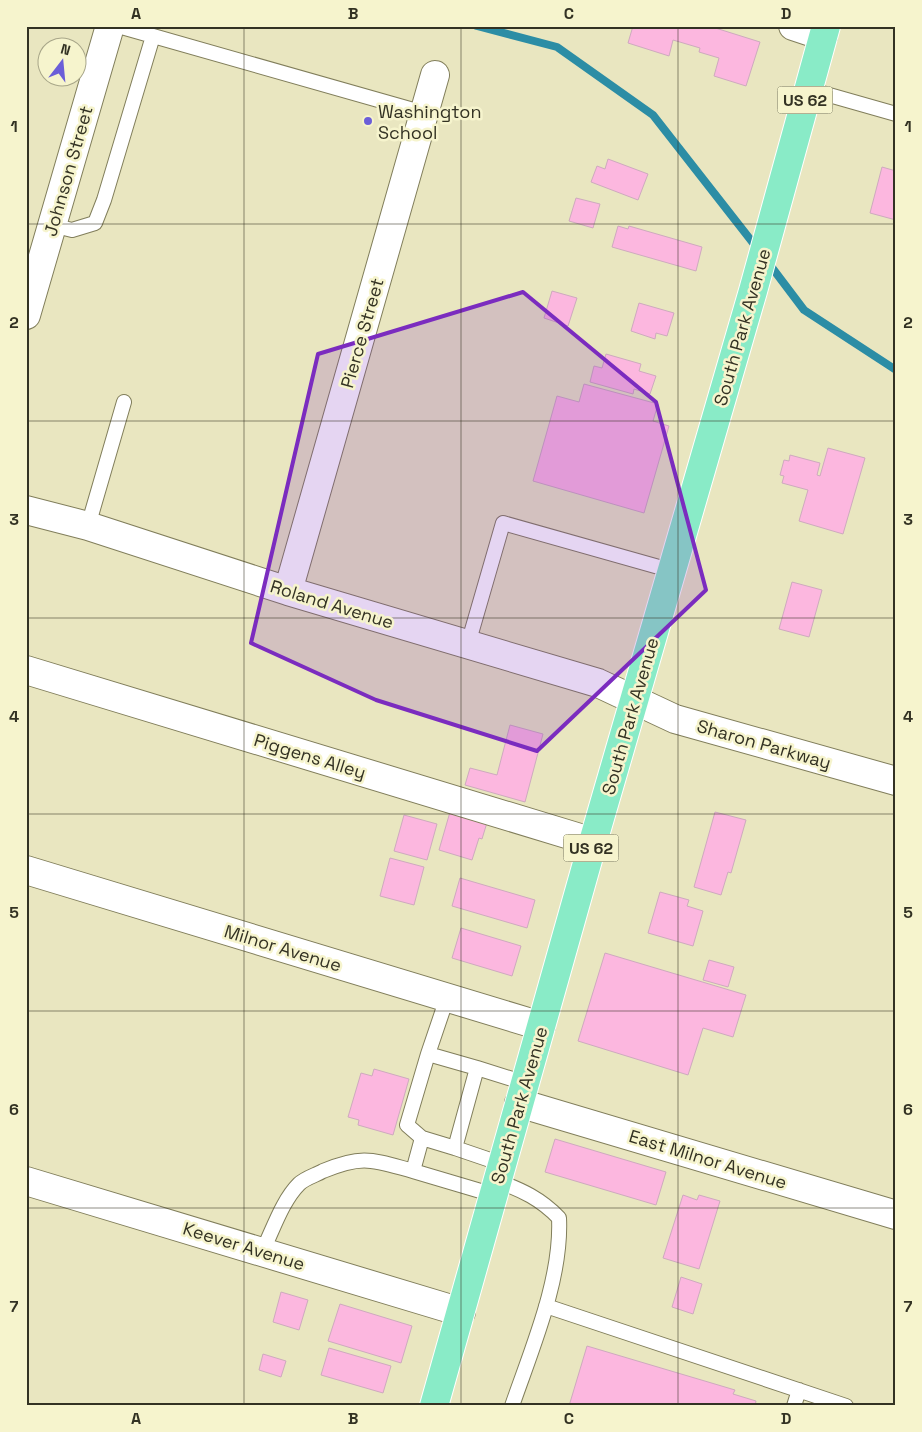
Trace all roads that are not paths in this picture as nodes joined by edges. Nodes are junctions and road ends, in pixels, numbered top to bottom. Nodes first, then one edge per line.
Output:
1 (110, 26) edge
2 (118, 26) edge
3 (792, 26) edge
4 (824, 31) edge
5 (153, 36) junction
6 (435, 75) dead end
7 (808, 89) junction
8 (424, 113) junction
9 (896, 114) edge
10 (52, 225) junction
11 (26, 315) edge
12 (124, 402) dead end
13 (26, 510) edge
14 (88, 526) junction
15 (673, 571) junction
16 (288, 591) junction
17 (468, 644) junction
18 (26, 670) edge
19 (635, 701) junction
20 (896, 781) edge
21 (593, 842) junction
22 (26, 870) edge
23 (447, 998) junction
24 (541, 1026) junction
25 (428, 1054) junction
26 (477, 1068) junction
27 (522, 1093) junction
28 (422, 1138) junction
29 (455, 1148) junction
30 (413, 1171) junction
31 (26, 1180) edge
32 (498, 1180) junction
33 (896, 1215) edge
34 (262, 1252) junction
35 (546, 1306) junction
36 (461, 1312) junction
37 (799, 1390) junction
38 (434, 1406) edge
39 (512, 1406) edge
40 (794, 1406) edge
41 (846, 1406) edge

1 - 10 street, Johnson Street
2 - 5 lane
3 - 4 street
4 - 7 main road, South Park Avenue / US 62
5 - 8 lane
5 - 10 lane
6 - 8 street, Pierce Street
7 - 9 lane
7 - 15 main road, South Park Avenue / US 62
8 - 16 street, Pierce Street
10 - 11 street, Johnson Street
12 - 14 lane
13 - 14 street, Roland Avenue
14 - 16 street, Roland Avenue
15 - 17 lane
15 - 19 main road, South Park Avenue / US 62
16 - 17 street, Roland Avenue
17 - 19 street, Roland Avenue
18 - 21 street, Piggens Alley
19 - 20 street, Sharon Parkway
19 - 21 main road, South Park Avenue / US 62
21 - 24 main road, South Park Avenue / US 62
22 - 23 street, Milnor Avenue
23 - 24 street, Milnor Avenue
23 - 25 lane
24 - 27 main road, South Park Avenue / US 62
25 - 26 lane
25 - 28 lane
26 - 27 lane
26 - 29 lane
27 - 32 main road, South Park Avenue / US 62
27 - 33 street, East Milnor Avenue
28 - 29 lane
28 - 30 lane
29 - 32 lane
30 - 32 lane
30 - 34 lane
31 - 34 street, Keever Avenue
32 - 35 lane
32 - 36 main road, South Park Avenue / US 62
34 - 36 street, Keever Avenue
35 - 37 lane
35 - 39 lane
36 - 38 main road, South Park Avenue / US 62
37 - 40 lane
37 - 41 lane

